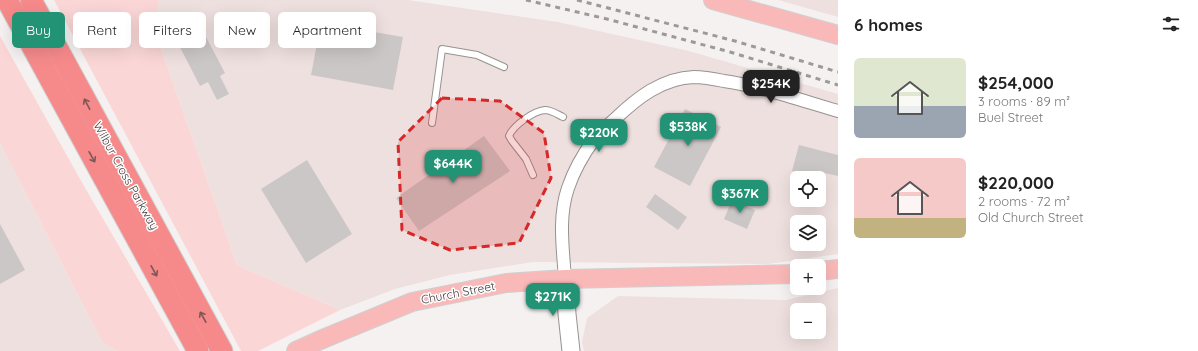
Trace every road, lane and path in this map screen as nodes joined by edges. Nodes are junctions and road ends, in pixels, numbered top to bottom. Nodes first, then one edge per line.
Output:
1 (0, 0) edge
2 (7, 0) edge
3 (31, 0) edge
4 (713, 0) edge
5 (838, 36) edge
6 (42, 64) junction
7 (504, 67) dead end
8 (838, 111) edge
9 (563, 117) dead end
10 (432, 123) dead end
11 (533, 175) dead end
12 (838, 269) edge
13 (826, 270) edge
14 (790, 274) edge
15 (564, 279) junction
16 (198, 351) edge
17 (222, 351) edge
18 (296, 351) edge
19 (571, 351) edge

1 - 6 highway
2 - 6 highway, Wilbur Cross Parkway
17 -> 3 highway, Wilbur Cross Parkway
4 - 5 main road
6 -> 16 highway, Wilbur Cross Parkway
7 - 10 lane
8 - 15 street
9 - 11 lane
12 - 13 main road
14 - 15 main road, Church Street
15 - 18 main road, Church Street
15 - 19 street

